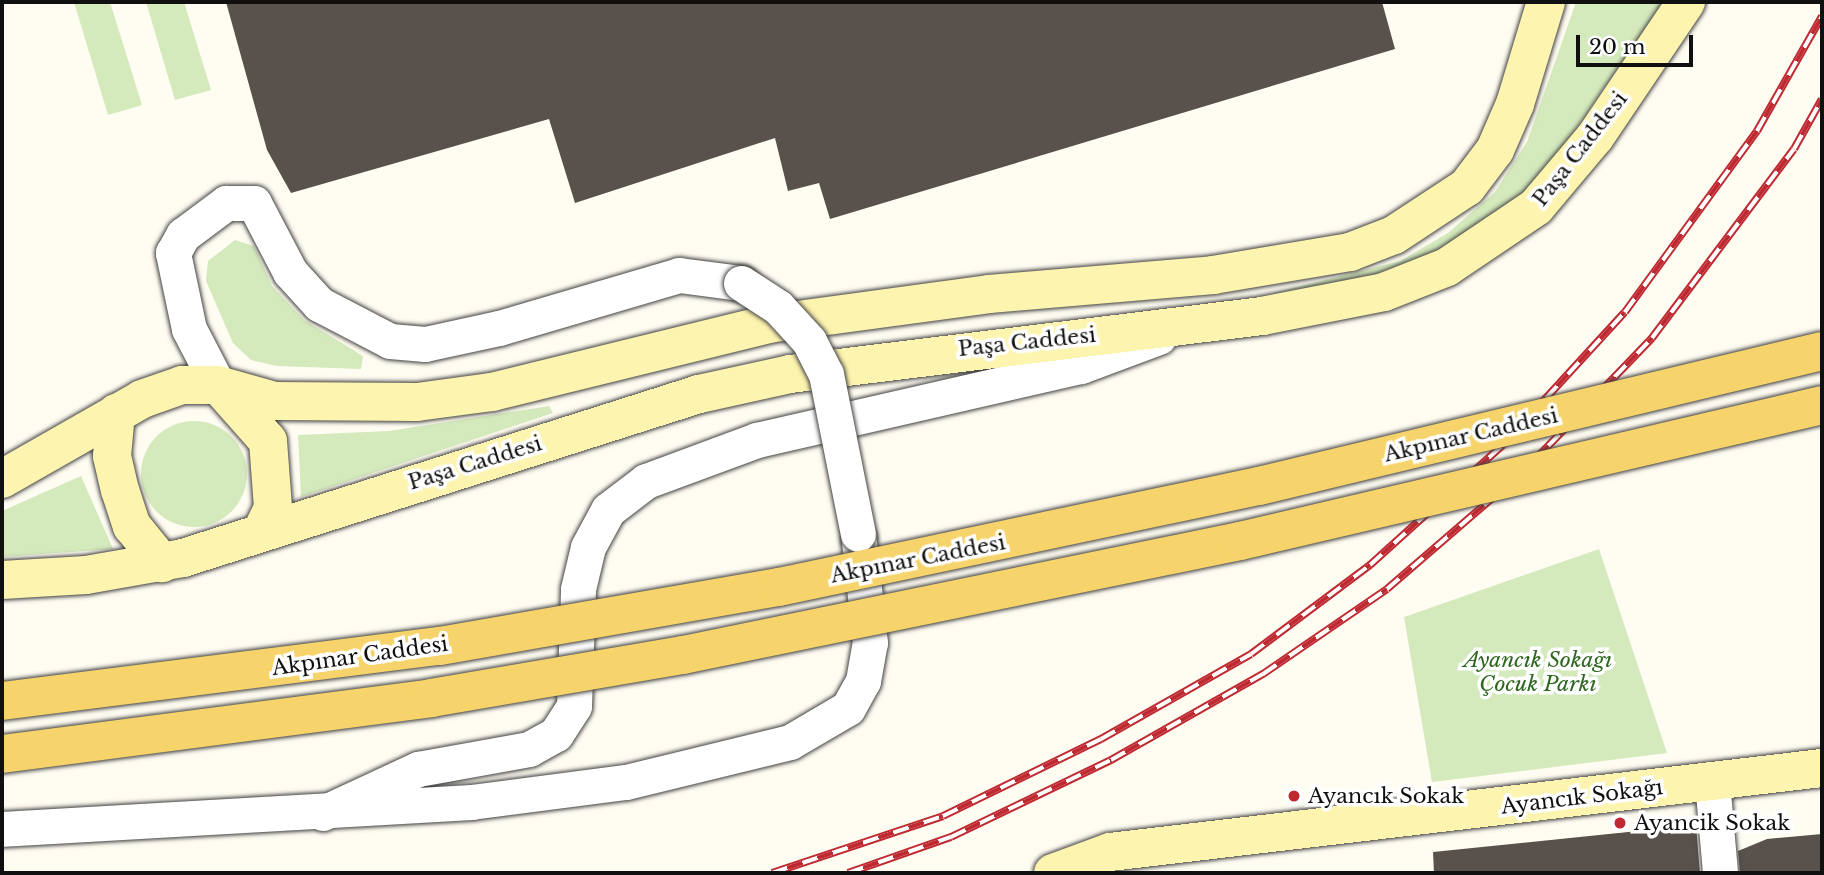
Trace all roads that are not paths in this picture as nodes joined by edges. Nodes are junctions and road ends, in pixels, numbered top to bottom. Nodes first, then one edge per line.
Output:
1 (1546, 2) edge
2 (1686, 2) edge
3 (1196, 324) junction
4 (1822, 351) edge
5 (218, 385) junction
6 (1822, 405) edge
7 (116, 413) junction
8 (2, 479) edge
9 (262, 531) junction
10 (162, 563) junction
11 (2, 580) edge
12 (2, 701) edge
13 (2, 754) edge
14 (1822, 768) edge
15 (1712, 781) junction
16 (323, 813) junction
17 (2, 829) edge
18 (1052, 873) edge
19 (1720, 873) edge

1 - 5 main road
2 - 3 main road, Paşa Caddesi
3 - 9 main road, Paşa Caddesi
3 - 16 street
4 - 12 main road, Akpınar Caddesi, bridge
5 - 7 main road
5 - 9 main road
5 - 16 street, bridge
6 - 13 main road, bridge
7 - 8 main road
7 - 10 main road
9 - 10 main road
10 - 11 main road
14 - 15 main road, Ayancık Sokağı
15 - 18 main road, Ayancık Sokağı
15 - 19 street
16 - 17 street

